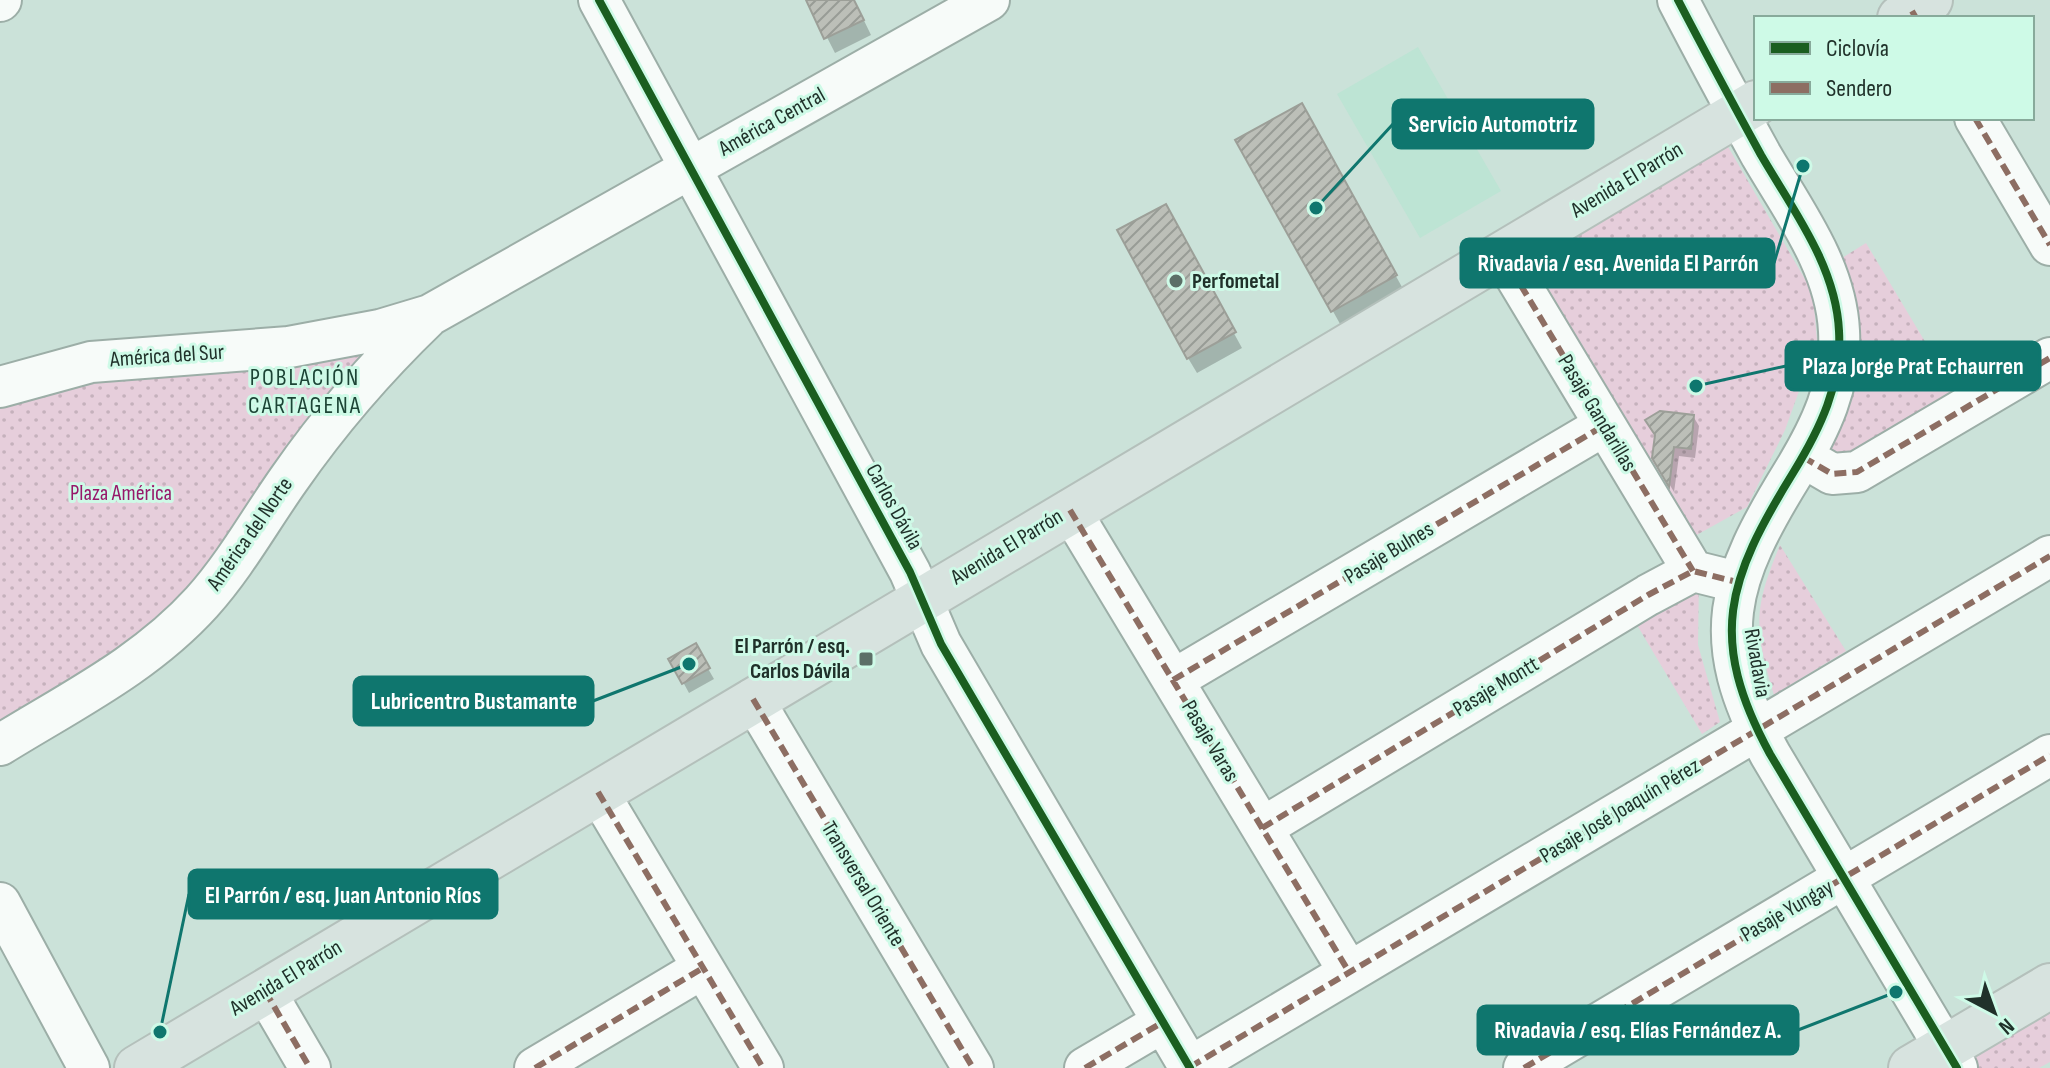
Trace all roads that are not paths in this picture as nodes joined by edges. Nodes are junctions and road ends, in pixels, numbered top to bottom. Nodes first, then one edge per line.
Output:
1 (599, 0) edge
2 (989, 0) edge
3 (1678, 0) edge
4 (1747, 109) edge
5 (1976, 120) edge
6 (689, 168) junction
7 (2050, 245) edge
8 (1502, 254) junction
9 (430, 315) junction
10 (2050, 358) edge
11 (0, 387) edge
12 (1605, 425) junction
13 (1803, 457) junction
14 (1070, 510) junction
15 (2050, 556) edge
16 (1693, 571) junction
17 (1737, 582) junction
18 (920, 599) junction
19 (1173, 680) junction
20 (753, 699) junction
21 (1757, 730) junction
22 (0, 745) edge
23 (2050, 755) edge
24 (598, 792) junction
25 (1262, 828) junction
26 (1844, 878) junction
27 (0, 903) edge
28 (703, 968) junction
29 (1349, 972) junction
30 (2050, 986) edge
31 (265, 991) junction
32 (1163, 1022) junction
33 (1938, 1061) edge
34 (549, 1064) edge
35 (89, 1068) edge
36 (137, 1068) edge
37 (310, 1068) edge
38 (763, 1068) edge
39 (973, 1068) edge
40 (1085, 1068) edge
41 (1190, 1068) edge
42 (1524, 1068) edge

1 - 6 street, Carlos Dávila
2 - 6 street, América Central
3 - 4 street, Rivadavia
4 - 8 main road, Avenida El Parrón
4 - 13 street, Rivadavia
5 - 7 street
6 - 9 street, América Central
6 - 18 street, Carlos Dávila
8 - 12 street, Pasaje Gandarillas
8 - 14 main road, Avenida El Parrón
9 - 11 street, América del Sur
9 - 22 street, América del Norte
10 - 13 street
12 - 16 street, Pasaje Gandarillas
12 - 19 street, Pasaje Bulnes
13 - 17 street, Rivadavia
14 - 18 main road, Avenida El Parrón
14 - 19 street, Pasaje Varas
15 - 21 street, Pasaje José Joaquín Pérez
16 - 17 street
16 - 25 street, Pasaje Montt
17 - 21 street, Rivadavia
18 - 20 main road, Avenida El Parrón
18 - 32 street, Carlos Dávila
19 - 25 street, Pasaje Varas
20 - 24 main road, Avenida El Parrón
20 - 39 street, Transversal Oriente
21 - 26 street, Rivadavia
21 - 29 street, Pasaje José Joaquín Pérez
23 - 26 street, Pasaje Yungay
24 - 28 street
24 - 31 main road, Avenida El Parrón
25 - 29 street, Pasaje Varas
26 - 33 street, Rivadavia
26 - 42 street, Pasaje Yungay
27 - 35 street
28 - 34 street
28 - 38 street
29 - 41 street, Pasaje José Joaquín Pérez
30 - 33 main road
31 - 36 main road, Avenida El Parrón
31 - 37 street
32 - 40 street
32 - 41 street, Carlos Dávila

